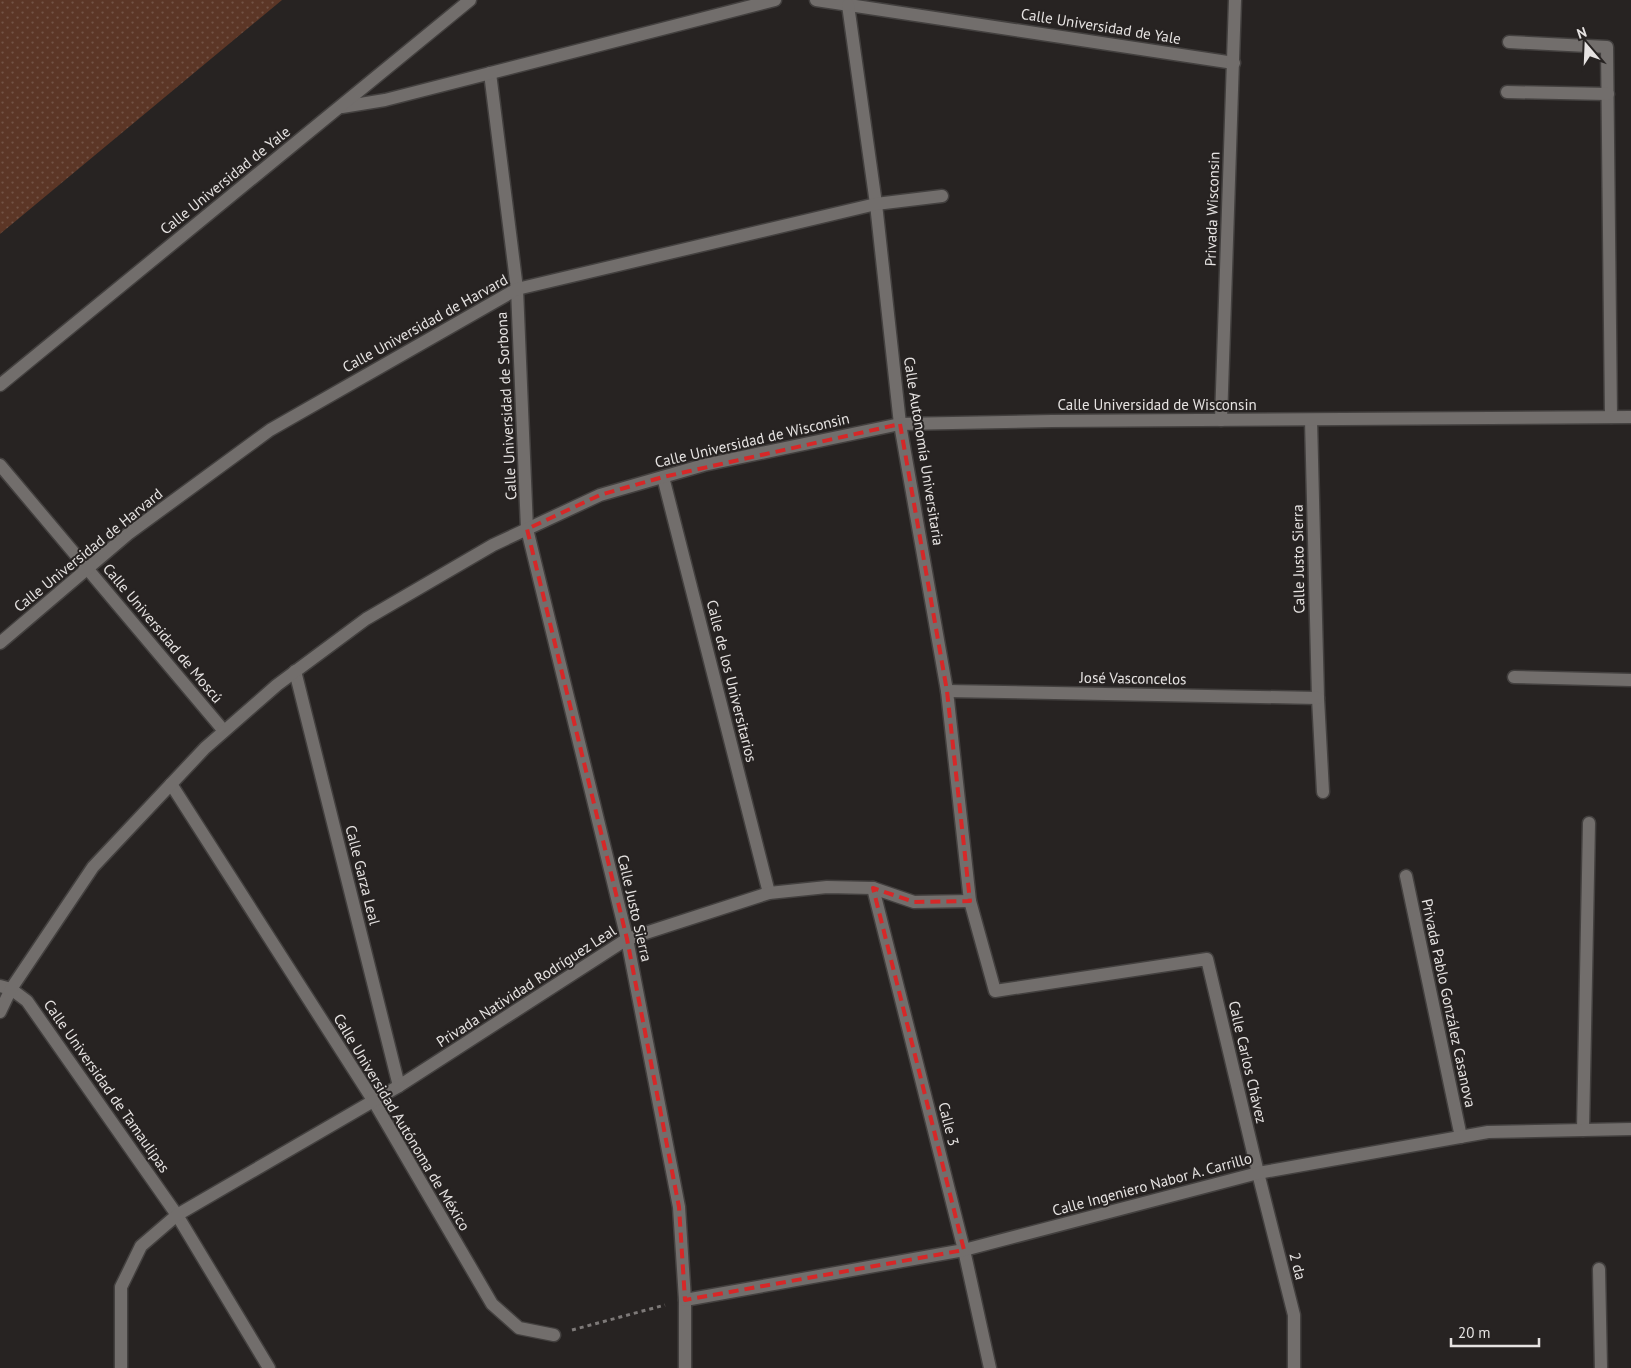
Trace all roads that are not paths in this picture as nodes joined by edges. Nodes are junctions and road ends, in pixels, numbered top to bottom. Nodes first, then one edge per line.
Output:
1 (470, 0) edge
2 (775, 0) edge
3 (816, 0) edge
4 (1236, 0) edge
5 (848, 5) junction
6 (1509, 42) dead end
7 (1234, 63) junction
8 (490, 73) junction
9 (1508, 92) dead end
10 (1608, 94) junction
11 (339, 107) junction
12 (942, 196) dead end
13 (876, 204) junction
14 (517, 289) junction
15 (0, 386) edge
16 (1611, 417) junction
17 (1631, 417) edge
18 (1221, 420) junction
19 (1311, 420) junction
20 (900, 424) junction
21 (0, 466) edge
22 (663, 477) junction
23 (528, 529) junction
24 (88, 569) junction
25 (0, 644) edge
26 (295, 671) junction
27 (1514, 677) dead end
28 (1631, 680) edge
29 (947, 691) junction
30 (1318, 698) junction
31 (224, 731) junction
32 (171, 784) junction
33 (1323, 792) dead end
34 (1589, 823) dead end
35 (1406, 876) dead end
36 (873, 888) junction
37 (769, 893) junction
38 (970, 901) junction
39 (627, 939) junction
40 (5, 987) edge
41 (0, 1012) edge
42 (399, 1086) junction
43 (373, 1100) junction
44 (1631, 1128) edge
45 (1584, 1130) junction
46 (1461, 1137) junction
47 (1258, 1173) junction
48 (177, 1215) junction
49 (964, 1250) junction
50 (1599, 1269) dead end
51 (685, 1300) junction
52 (554, 1335) road end
53 (121, 1368) edge
54 (270, 1368) edge
55 (685, 1368) edge
56 (990, 1368) edge
57 (1294, 1368) edge
58 (1601, 1368) edge

1 - 11 street, Calle Universidad de Yale
2 - 8 street
3 - 5 street, Calle Universidad de Yale
4 - 7 street, Privada Wisconsin
5 - 7 street, Calle Universidad de Yale
5 - 13 street, Calle Autonomía Universitaria
6 - 10 street
7 - 18 street, Privada Wisconsin
8 - 11 street
8 - 14 street, Calle Universidad de Sorbona
9 - 10 street
10 - 16 street
11 - 15 street, Calle Universidad de Yale
12 - 13 street, Calle Universidad de Harvard
13 - 14 street, Calle Universidad de Harvard
13 - 20 street, Calle Autonomía Universitaria
14 - 23 street, Calle Universidad de Sorbona
14 - 24 street, Calle Universidad de Harvard
16 - 17 street, Calle Universidad de Wisconsin
16 - 19 street, Calle Universidad de Wisconsin
18 - 19 street, Calle Universidad de Wisconsin
18 - 20 street, Calle Universidad de Wisconsin
19 - 30 street, Calle Justo Sierra
20 - 22 street, Calle Universidad de Wisconsin
20 - 29 street, Calle Autonomía Universitaria
21 - 24 street, Calle Universidad de Moscú
22 - 23 street, Calle Universidad de Wisconsin
22 - 37 street, Calle de los Universitarios
23 - 26 street, Calle Universidad de Wisconsin
23 - 39 street, Calle Justo Sierra
24 - 25 street, Calle Universidad de Harvard
24 - 31 street, Calle Universidad de Moscú
26 - 31 street, Calle Universidad de Wisconsin
26 - 42 street, Calle Garza Leal
27 - 28 street
29 - 30 street, José Vasconcelos
29 - 38 street, Calle Autonomía Universitaria
30 - 33 street, Calle Justo Sierra
31 - 32 street, Calle Universidad de Wisconsin
32 - 40 street, Calle Universidad de Wisconsin
32 - 43 street, Calle Universidad Autónoma de México
34 - 45 street
35 - 46 street, Privada Pablo González Casanova
36 - 37 street, Privada Natividad Rodríguez Leal
36 - 38 street, Privada Natividad Rodríguez Leal
36 - 49 street, Calle 3
37 - 39 street, Privada Natividad Rodríguez Leal
38 - 47 street, Calle Carlos Chávez
39 - 42 street, Privada Natividad Rodríguez Leal
39 - 51 street, Calle Justo Sierra
40 - 41 street, Calle Universidad de Wisconsin
40 - 48 street, Calle Universidad de Tamaulipas
42 - 43 street, Privada Natividad Rodríguez Leal
43 - 48 street, Privada Natividad Rodríguez Leal
43 - 52 street, Calle Universidad Autónoma de México
44 - 45 street, Calle Ingeniero Nabor A. Carrillo
45 - 46 street, Calle Ingeniero Nabor A. Carrillo
46 - 47 street, Calle Ingeniero Nabor A. Carrillo
47 - 49 street, Calle Ingeniero Nabor A. Carrillo
47 - 57 street, 2 da
48 - 53 street, Privada Natividad Rodríguez Leal
48 - 54 street, Calle Universidad de Tamaulipas
49 - 51 street, Calle Ingeniero Nabor A. Carrillo
49 - 56 street, Calle 3
50 - 58 street
51 - 55 street, Calle Justo Sierra

